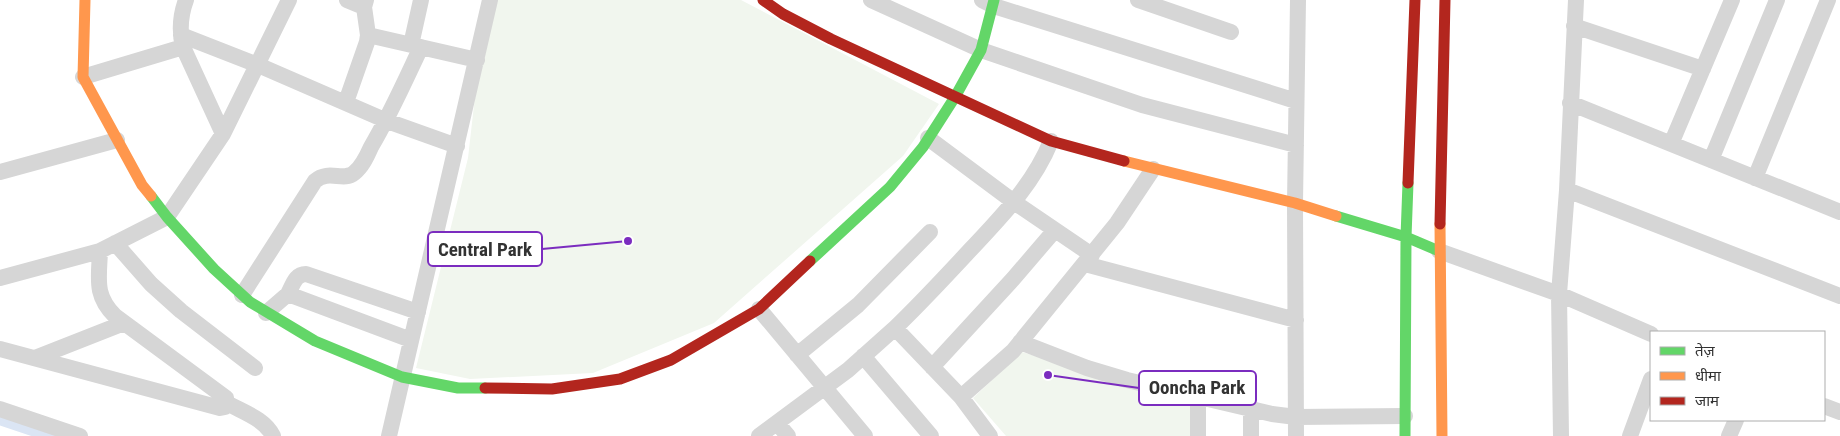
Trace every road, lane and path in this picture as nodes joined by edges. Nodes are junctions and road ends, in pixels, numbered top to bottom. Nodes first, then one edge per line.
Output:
1 (85, 0) edge
2 (186, 0) edge
3 (288, 0) edge
4 (347, 0) edge
5 (421, 0) edge
6 (490, 0) edge
7 (763, 0) edge
8 (871, 0) edge
9 (1138, 0) edge
10 (1298, 0) edge
11 (1415, 0) edge
12 (1445, 0) edge
13 (1576, 0) edge
14 (1732, 0) edge
15 (1777, 0) edge
16 (1828, 0) edge
17 (990, 2) edge
18 (365, 4) edge
19 (1574, 26) junction
20 (1231, 32) dead end
21 (368, 36) junction
22 (182, 41) junction
23 (416, 46) junction
24 (982, 50) junction
25 (477, 60) junction
26 (258, 65) junction
27 (1703, 69) junction
28 (83, 77) junction
29 (955, 97) junction
30 (1296, 101) junction
31 (346, 102) junction
32 (1570, 104) junction
33 (387, 121) junction
34 (224, 134) junction
35 (928, 138) junction
36 (117, 140) junction
37 (1051, 141) junction
38 (1671, 144) junction
39 (1296, 145) junction
40 (457, 146) junction
41 (1711, 160) junction
42 (1, 167) edge
43 (1153, 169) junction
44 (1755, 178) junction
45 (1567, 190) junction
46 (1014, 202) junction
47 (1295, 203) junction
48 (1840, 212) edge
49 (167, 218) junction
50 (1055, 230) junction
51 (930, 232) dead end
52 (1406, 237) junction
53 (116, 243) junction
54 (100, 251) junction
55 (1439, 251) junction
56 (1089, 260) junction
57 (0, 278) edge
58 (288, 294) junction
59 (1559, 294) junction
60 (242, 295) junction
61 (1840, 296) edge
62 (759, 309) junction
63 (266, 312) junction
64 (418, 312) junction
65 (1296, 320) junction
66 (124, 323) junction
67 (895, 328) junction
68 (1650, 334) edge
69 (411, 340) junction
70 (1020, 342) junction
71 (0, 349) edge
72 (797, 355) junction
73 (863, 356) junction
74 (35, 358) junction
75 (932, 366) junction
76 (255, 368) dead end
77 (402, 377) junction
78 (1650, 382) edge
79 (824, 389) junction
80 (1198, 396) junction
81 (961, 397) junction
82 (228, 403) junction
83 (0, 409) edge
84 (1251, 410) junction
85 (1406, 416) junction
86 (1296, 417) junction
87 (1736, 421) edge
88 (782, 430) edge
89 (80, 436) edge
90 (273, 436) edge
91 (389, 436) edge
92 (759, 436) edge
93 (865, 436) edge
94 (931, 436) edge
95 (990, 436) edge
96 (1198, 436) edge
97 (1251, 436) edge
98 (1296, 436) edge
99 (1405, 436) edge
100 (1442, 436) edge
101 (1561, 436) edge
102 (1630, 436) edge
103 (1729, 436) edge

1 - 28 street
2 - 22 street
3 - 26 street
4 - 18 street
5 - 23 street
6 - 25 street
7 - 29 street
8 - 24 street
9 - 20 street
10 - 30 street
11 - 52 street
12 - 55 street
13 - 19 street
14 - 27 street
15 - 41 street
16 - 44 street
17 - 24 street
17 - 30 street
18 - 21 street
19 - 27 street
19 - 32 street
21 - 23 street
21 - 31 street
22 - 26 street
22 - 28 street
22 - 34 street
23 - 25 street
23 - 33 street
24 - 29 street
24 - 39 street
25 - 40 street
26 - 31 street
26 - 34 street
27 - 38 street
28 - 36 street
29 - 35 street
29 - 37 street
30 - 39 street
31 - 33 street
32 - 38 street
32 - 45 street
33 - 40 street
33 - 60 street
34 - 49 street
35 - 46 street
35 - 62 street
36 - 42 street
36 - 49 street
37 - 43 street
37 - 46 street
38 - 41 street
39 - 47 street
40 - 64 street
41 - 44 street
43 - 47 street
43 - 56 street
44 - 48 street
45 - 59 street
45 - 61 street
46 - 50 street
46 - 67 street
47 - 52 street
47 - 65 street
49 - 53 street
49 - 60 street
50 - 56 street
50 - 75 street
51 - 72 street
52 - 55 street
52 - 85 street
53 - 54 street
53 - 76 street
54 - 57 street
54 - 66 street
55 - 59 street
55 - 100 street
56 - 65 street
56 - 70 street
58 - 63 street
58 - 64 street
58 - 69 street
59 - 68 street
59 - 101 street
60 - 63 street
62 - 72 street
62 - 77 street
63 - 77 street
64 - 69 street
65 - 86 street
66 - 74 street
66 - 82 street
67 - 73 street
67 - 75 street
69 - 77 street
70 - 80 street
70 - 81 street
71 - 74 street
72 - 79 street
73 - 79 street
73 - 94 street
74 - 82 street
75 - 81 street
77 - 91 street
78 - 102 street
79 - 88 street
79 - 93 street
80 - 84 street
80 - 96 street
81 - 95 street
82 - 90 street
83 - 89 street
84 - 86 street
84 - 97 street
85 - 86 street
85 - 99 street
86 - 98 street
87 - 103 street
88 - 92 street

